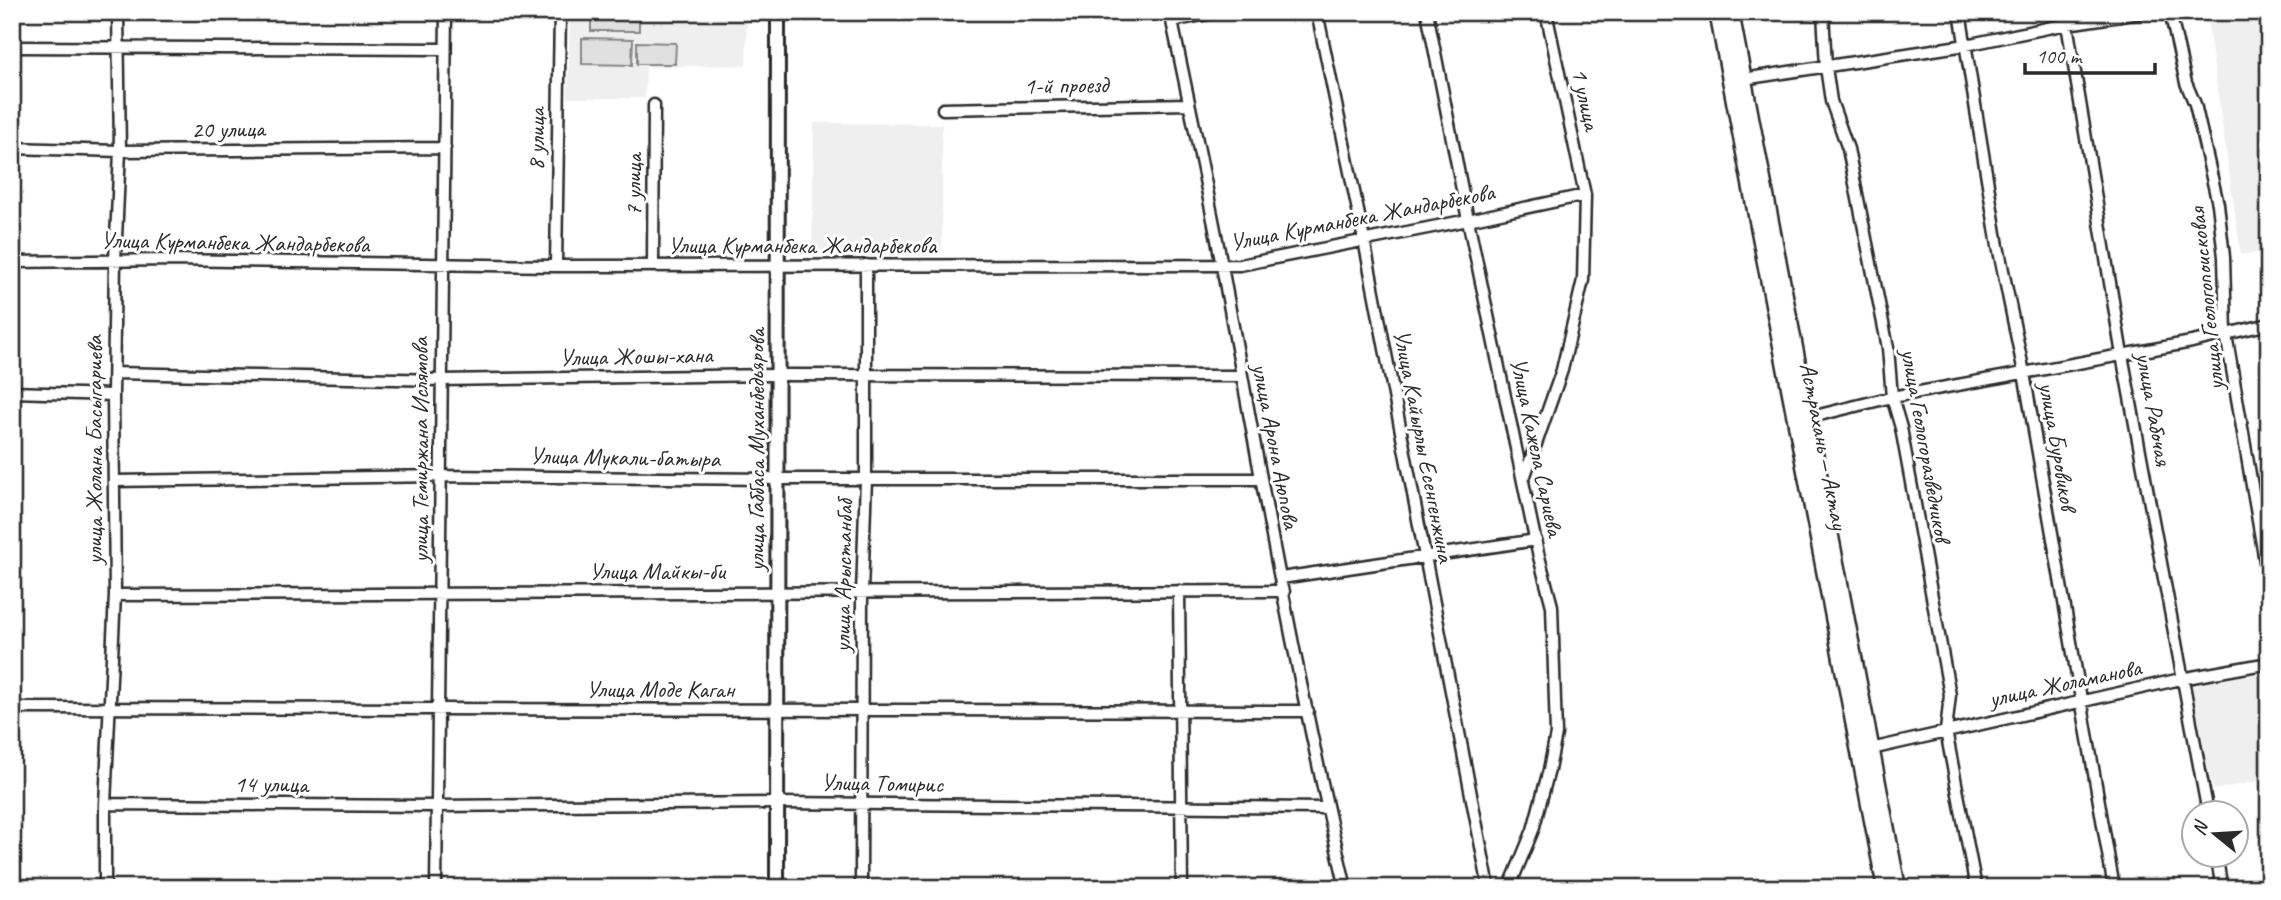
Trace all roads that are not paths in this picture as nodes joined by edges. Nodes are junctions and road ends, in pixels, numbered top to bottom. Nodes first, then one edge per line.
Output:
1 (118, 12) edge
2 (446, 12) edge
3 (560, 12) edge
4 (778, 12) edge
5 (1218, 12) edge
6 (1317, 12) edge
7 (1427, 12) edge
8 (1546, 12) edge
9 (1718, 12) edge
10 (1730, 12) edge
11 (1823, 12) edge
12 (1960, 12) edge
13 (2065, 12) edge
14 (2147, 12) edge
15 (2170, 12) edge
16 (1171, 17) edge
17 (2067, 24) junction
18 (1966, 45) junction
19 (12, 47) edge
20 (118, 48) junction
21 (445, 49) junction
22 (1826, 67) junction
23 (1743, 79) junction
24 (1189, 104) junction
25 (654, 105) dead end
26 (943, 109) dead end
27 (12, 148) edge
28 (445, 148) junction
29 (120, 151) junction
30 (1585, 195) junction
31 (1468, 220) junction
32 (1364, 240) junction
33 (115, 260) junction
34 (12, 262) edge
35 (777, 264) junction
36 (653, 265) junction
37 (866, 265) junction
38 (1222, 265) junction
39 (442, 266) junction
40 (556, 266) junction
41 (2269, 324) edge
42 (2226, 334) junction
43 (2122, 355) junction
44 (115, 373) junction
45 (2024, 373) junction
46 (777, 375) junction
47 (866, 375) junction
48 (1241, 376) junction
49 (441, 380) junction
50 (12, 392) edge
51 (113, 395) junction
52 (1892, 397) junction
53 (1802, 419) junction
54 (440, 476) junction
55 (777, 479) junction
56 (866, 479) junction
57 (1261, 479) junction
58 (114, 481) junction
59 (1523, 481) junction
60 (1536, 540) junction
61 (1827, 551) junction
62 (1424, 558) junction
63 (1281, 578) junction
64 (2269, 585) edge
65 (1179, 591) junction
66 (1283, 591) junction
67 (777, 592) junction
68 (440, 593) junction
69 (862, 593) junction
70 (115, 595) junction
71 (2269, 663) edge
72 (2181, 679) junction
73 (2081, 701) junction
74 (12, 708) edge
75 (109, 708) junction
76 (440, 709) junction
77 (777, 711) junction
78 (862, 711) junction
79 (1181, 711) junction
80 (1308, 712) junction
81 (1946, 731) junction
82 (1871, 749) junction
83 (2205, 799) edge
84 (777, 803) junction
85 (105, 804) junction
86 (860, 804) junction
87 (437, 806) junction
88 (1182, 807) junction
89 (1327, 808) junction
90 (2219, 869) edge
91 (104, 888) edge
92 (436, 888) edge
93 (777, 888) edge
94 (860, 888) edge
95 (1182, 888) edge
96 (1346, 888) edge
97 (1489, 888) edge
98 (1509, 888) edge
99 (1886, 888) edge
100 (1897, 888) edge
101 (1976, 888) edge
102 (2114, 888) edge
103 (2222, 888) edge

1 - 20 street, улица Жолана Басыгариева
2 - 21 street, улица Темиржана Ислямова
3 - 40 street, 8 улица
4 - 35 street, улица Габбаса Муханбедьярова
5 - 16 street
6 - 32 street, Улица Кайырлы Есенгенжина
7 - 31 street, Улица Кажела Сариева
8 - 30 street, 1 улица
9 - 53 highway, Астрахань — Актау
10 - 23 highway, Астрахань — Актау
11 - 22 street, улица Геологоразведчиков
12 - 18 street, улица Буровиков
13 - 17 street, улица Рабочая
14 - 17 street
15 - 42 street, улица Геологопоисковая
16 - 24 street, улица Арона Аюпова
17 - 18 street
17 - 43 street, улица Рабочая
18 - 22 street
18 - 45 street, улица Буровиков
19 - 20 street
20 - 21 street
20 - 29 street, улица Жолана Басыгариева
21 - 28 street, улица Темиржана Ислямова
22 - 23 street
22 - 52 street, улица Геологоразведчиков
23 - 53 highway, Астрахань — Актау
24 - 26 street, 1-й проезд
24 - 38 street, улица Арона Аюпова
25 - 36 street, 7 улица
27 - 29 street, 20 улица
28 - 29 street, 20 улица
28 - 39 street, улица Темиржана Ислямова
29 - 33 street, улица Жолана Басыгариева
30 - 31 street, Улица Курманбека Жандарбекова
30 - 59 street, 1 улица
31 - 32 street, Улица Курманбека Жандарбекова
31 - 59 street, Улица Кажела Сариева
32 - 38 street, Улица Курманбека Жандарбекова
32 - 62 street, Улица Кайырлы Есенгенжина
33 - 34 street, Улица Курманбека Жандарбекова
33 - 39 street, Улица Курманбека Жандарбекова
33 - 44 street, улица Жолана Басыгариева
35 - 36 street, Улица Курманбека Жандарбекова
35 - 37 street, Улица Курманбека Жандарбекова
35 - 46 street, улица Габбаса Муханбедьярова
36 - 40 street, Улица Курманбека Жандарбекова
37 - 38 street, Улица Курманбека Жандарбекова
37 - 47 street, улица Арыстанбаб
38 - 48 street, улица Арона Аюпова
39 - 40 street, Улица Курманбека Жандарбекова
39 - 49 street, улица Темиржана Ислямова
41 - 42 street
42 - 43 street
42 - 64 street, улица Геологопоисковая
43 - 45 street
43 - 72 street, улица Рабочая
44 - 49 street, Улица Жошы-хана
44 - 51 street, улица Жолана Басыгариева
45 - 52 street
45 - 73 street, улица Буровиков
46 - 47 street, Улица Жошы-хана
46 - 49 street, Улица Жошы-хана
46 - 55 street, улица Габбаса Муханбедьярова
47 - 48 street, Улица Жошы-хана
47 - 56 street, улица Арыстанбаб
48 - 57 street, улица Арона Аюпова
49 - 54 street, улица Темиржана Ислямова
50 - 51 street
51 - 58 street, улица Жолана Басыгариева
52 - 53 street
52 - 81 street, улица Геологоразведчиков
53 - 61 highway, Астрахань — Актау
54 - 55 street, Улица Мукали-батыра
54 - 58 street, Улица Мукали-батыра
54 - 68 street, улица Темиржана Ислямова
55 - 56 street, Улица Мукали-батыра
55 - 67 street, улица Габбаса Муханбедьярова
56 - 57 street, Улица Мукали-батыра
56 - 69 street, улица Арыстанбаб
57 - 63 street, улица Арона Аюпова
58 - 70 street, улица Жолана Басыгариева
59 - 60 street, Улица Кажела Сариева
60 - 62 street
60 - 98 street, Улица Кажела Сариева
61 - 82 highway, Астрахань — Актау
61 - 99 highway, Астрахань — Актау
62 - 63 street
62 - 97 street, Улица Кайырлы Есенгенжина
63 - 66 street, улица Арона Аюпова
65 - 66 street, Улица Майкы-би
65 - 69 street, Улица Майкы-би
65 - 79 street
66 - 80 street, улица Арона Аюпова
67 - 68 street, Улица Майкы-би
67 - 69 street, Улица Майкы-би
67 - 77 street, улица Габбаса Муханбедьярова
68 - 70 street, Улица Майкы-би
68 - 76 street, улица Темиржана Ислямова
69 - 78 street, улица Арыстанбаб
70 - 75 street, улица Жолана Басыгариева
71 - 72 street, улица Жоламанова
72 - 73 street, улица Жоламанова
72 - 83 street, улица Рабочая
73 - 81 street, улица Жоламанова
73 - 102 street, улица Буровиков
74 - 75 street, Улица Моде Каган
75 - 76 street, Улица Моде Каган
75 - 85 street, улица Жолана Басыгариева
76 - 77 street, Улица Моде Каган
76 - 87 street, улица Темиржана Ислямова
77 - 78 street, Улица Моде Каган
77 - 84 street, улица Габбаса Муханбедьярова
78 - 79 street, Улица Моде Каган
78 - 86 street, улица Арыстанбаб
79 - 80 street, Улица Моде Каган
79 - 88 street
80 - 89 street, улица Арона Аюпова
81 - 82 street, улица Жоламанова
81 - 101 street, улица Геологоразведчиков
82 - 100 highway, Астрахань — Актау
84 - 86 street, Улица Томирис
84 - 87 street, Улица Томирис
84 - 93 street, улица Габбаса Муханбедьярова
85 - 87 street, 14 улица
85 - 91 street, улица Жолана Басыгариева
86 - 88 street, Улица Томирис
86 - 94 street, улица Арыстанбаб
87 - 92 street, улица Темиржана Ислямова
88 - 89 street, Улица Томирис
88 - 95 street
89 - 96 street, улица Арона Аюпова
90 - 103 street

